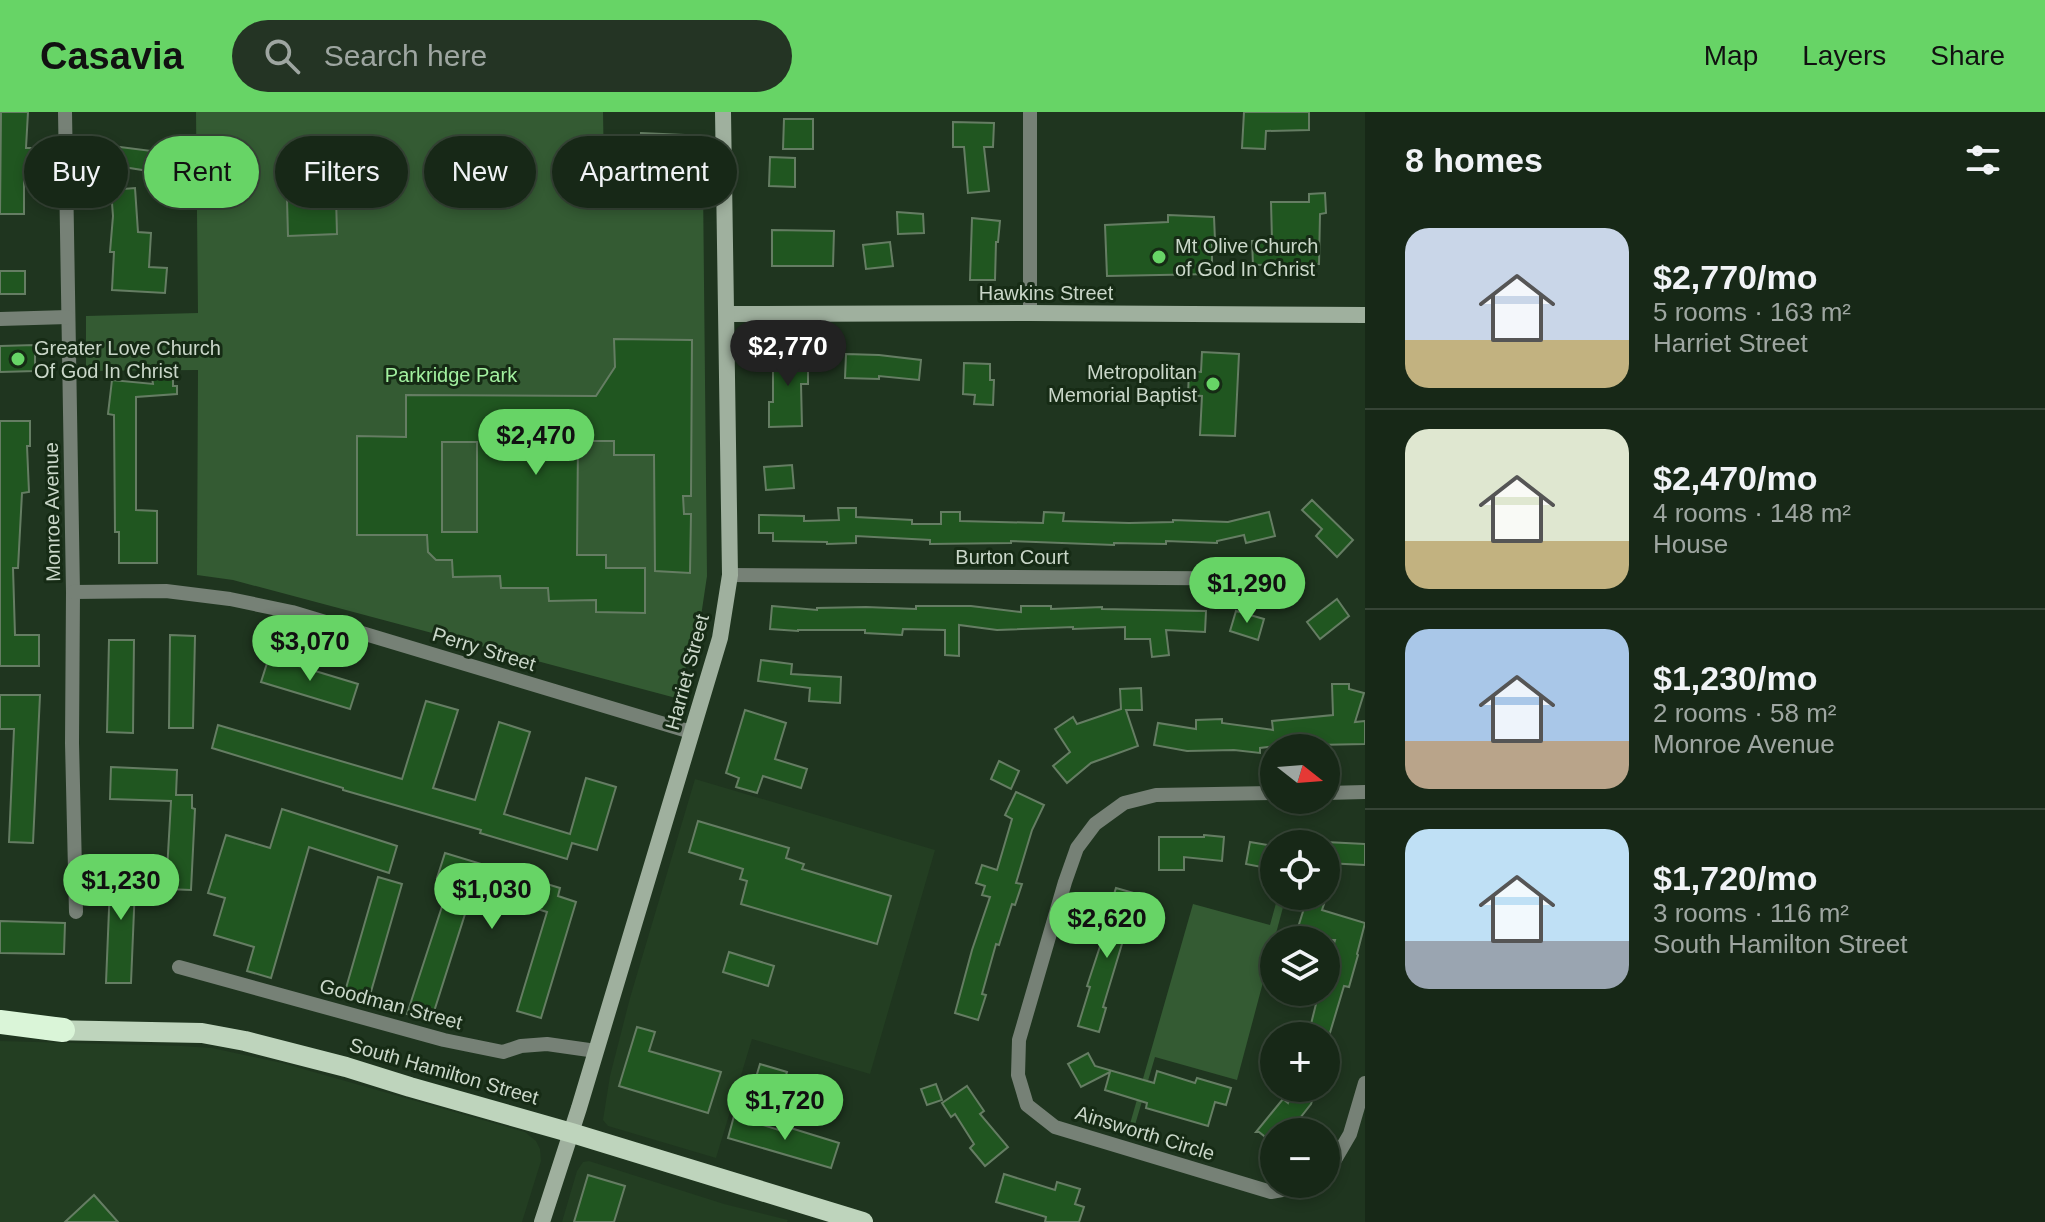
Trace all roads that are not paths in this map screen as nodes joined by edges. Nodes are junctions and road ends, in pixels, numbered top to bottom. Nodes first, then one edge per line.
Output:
1 (65, 112) edge
2 (723, 112) edge
3 (1030, 112) edge
4 (1030, 313) junction
5 (727, 314) junction
6 (1365, 315) edge
7 (68, 317) junction
8 (0, 319) edge
9 (730, 575) junction
10 (1293, 579) dead end
11 (73, 592) junction
12 (691, 732) junction
13 (1365, 792) edge
14 (1260, 793) edge
15 (1340, 793) edge
16 (76, 912) dead end
17 (179, 967) dead end
18 (0, 1022) edge
19 (0, 1030) edge
20 (63, 1030) junction
21 (596, 1051) junction
22 (1365, 1083) edge
23 (572, 1133) junction
24 (1340, 1151) edge
25 (1260, 1189) edge
26 (542, 1222) edge
27 (863, 1222) edge

1 - 7 street, Monroe Avenue
2 - 5 street, Harriet Street
3 - 4 street
4 - 5 street, Hawkins Street
4 - 6 street, Hawkins Street
5 - 9 street, Harriet Street
7 - 8 street
7 - 11 street, Monroe Avenue
9 - 10 street, Burton Court
9 - 12 street, Harriet Street
11 - 12 street, Perry Street
11 - 16 street, Monroe Avenue
12 - 21 street, Harriet Street
13 - 15 street
14 - 25 street, Ainsworth Circle
17 - 21 street, Goodman Street
18 - 20 highway
19 - 20 main road, South Hamilton Street
20 - 23 main road, South Hamilton Street
21 - 23 street, Harriet Street
22 - 24 street
23 - 26 street, Harriet Street
23 - 27 main road, South Hamilton Street

